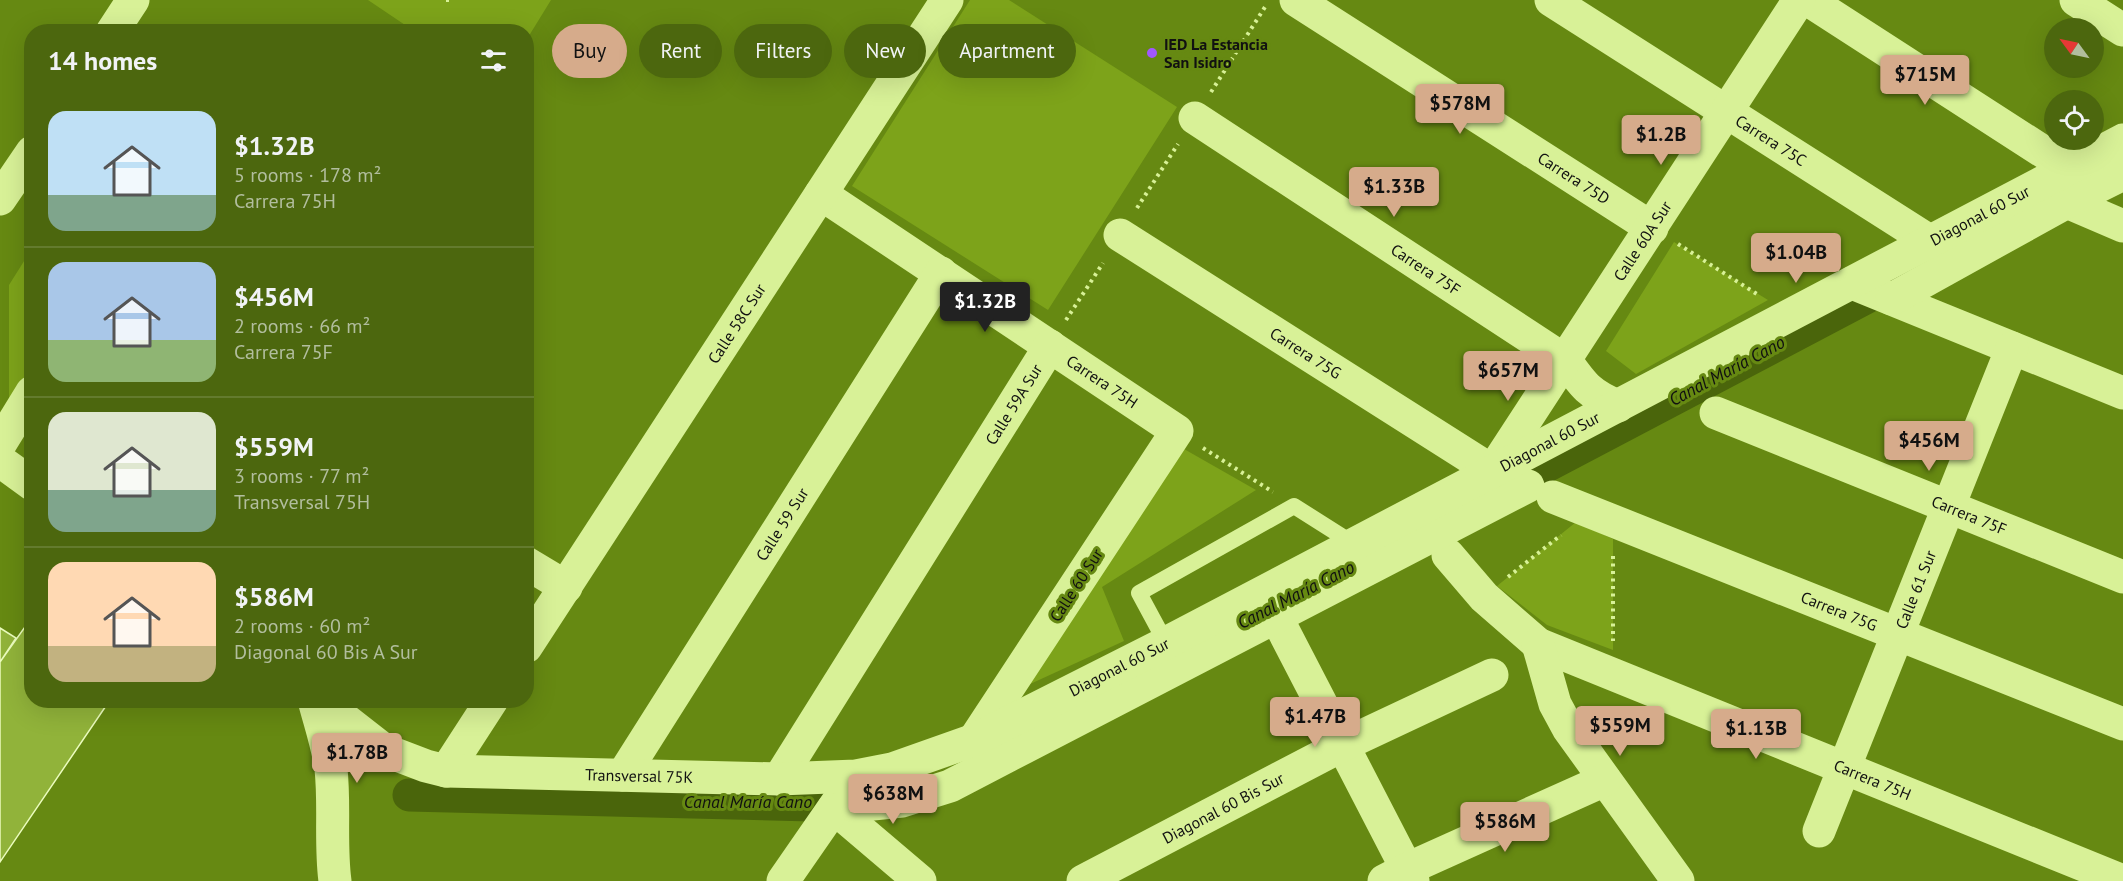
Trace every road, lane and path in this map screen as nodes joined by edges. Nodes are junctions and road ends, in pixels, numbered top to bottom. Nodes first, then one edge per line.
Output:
1 (133, 0) edge
2 (947, 0) edge
3 (1270, 0) edge
4 (1296, 0) edge
5 (1551, 0) edge
6 (1800, 0) edge
7 (1808, 0) edge
8 (2076, 0) edge
9 (117, 24) edge
10 (2123, 30) edge
11 (1726, 113) junction
12 (1195, 118) junction
13 (2123, 140) edge
14 (24, 164) edge
15 (2070, 169) junction
16 (2123, 174) edge
17 (821, 194) junction
18 (0, 199) edge
19 (2067, 202) junction
20 (2123, 226) edge
21 (1652, 228) junction
22 (1120, 235) junction
23 (1931, 242) junction
24 (941, 273) junction
25 (1852, 282) junction
26 (1892, 299) junction
27 (1791, 315) junction
28 (1050, 346) junction
29 (2012, 348) junction
30 (1566, 361) junction
31 (2123, 393) edge
32 (24, 405) edge
33 (1618, 406) junction
34 (1716, 413) dead end
35 (1177, 431) junction
36 (0, 444) edge
37 (0, 462) edge
38 (1492, 471) junction
39 (24, 478) edge
40 (1540, 492) joint
41 (1294, 506) junction
42 (1949, 507) junction
43 (1601, 516) junction
44 (1354, 544) junction
45 (1448, 555) dead end
46 (534, 568) edge
47 (2123, 577) edge
48 (566, 587) junction
49 (1484, 597) junction
50 (1270, 605) junction
51 (534, 635) edge
52 (1898, 635) junction
53 (1166, 643) junction
54 (1538, 645) junction
55 (1492, 675) dead end
56 (1614, 675) junction
57 (316, 708) edge
58 (330, 708) edge
59 (487, 708) edge
60 (2123, 724) edge
61 (974, 740) junction
62 (1343, 745) junction
63 (1844, 768) junction
64 (446, 771) junction
65 (623, 776) junction
66 (856, 776) junction
67 (779, 779) junction
68 (1605, 780) junction
69 (834, 808) junction
70 (1819, 831) dead end
71 (1401, 877) edge
72 (335, 881) edge
73 (783, 881) edge
74 (920, 881) edge
75 (1083, 881) edge
76 (1678, 881) edge
77 (2123, 881) edge

1 - 9 street
2 - 17 street, Calle 58C Sur
3 - 12 path, Calle 59A Sur
4 - 21 street, Carrera 75D
5 - 11 street, Carrera 75C
6 - 11 street, Calle 60A Sur
7 - 15 street
8 - 10 street
11 - 21 street, Calle 60A Sur
11 - 23 street, Carrera 75C
12 - 22 path, Calle 59A Sur
12 - 30 street, Carrera 75F
13 - 15 street, Diagonal 60 Sur
14 - 18 street
15 - 23 street, Diagonal 60 Sur
16 - 19 street, Diagonal 60 Sur
17 - 24 street, Carrera 75H
17 - 48 street, Calle 58C Sur
19 - 20 street
19 - 26 street, Diagonal 60 Sur
21 - 27 path
21 - 30 street, Calle 60A Sur
22 - 28 path, Calle 59A Sur
22 - 38 street, Carrera 75G
23 - 25 street, Diagonal 60 Sur
24 - 28 street, Carrera 75H
24 - 65 street, Calle 59 Sur
25 - 26 street
25 - 27 street, Diagonal 60 Sur
26 - 29 street
27 - 33 street, Diagonal 60 Sur
28 - 35 street, Carrera 75H
28 - 67 street, Calle 59A Sur
29 - 31 street
29 - 42 street, Calle 61 Sur
30 - 33 street
30 - 38 street, Calle 60A Sur
32 - 36 street
33 - 38 street, Diagonal 60 Sur
34 - 42 street, Carrera 75F
35 - 41 path
35 - 61 street, Calle 60 Sur
37 - 39 street
38 - 44 street, Diagonal 60 Sur
40 - 43 street, Carrera 75G
40 - 50 street, Diagonal 60 Sur
41 - 44 lane
41 - 53 lane
42 - 47 street, Carrera 75F
42 - 52 street, Calle 61 Sur
43 - 49 path
43 - 52 street, Carrera 75G
43 - 56 path
44 - 50 street, Diagonal 60 Sur
45 - 49 street, Carrera 75H
46 - 48 street
48 - 51 street, Calle 58C Sur
49 - 54 street, Carrera 75H
50 - 53 street, Diagonal 60 Sur
50 - 62 street
50 - 69 street, Diagonal 60 Sur
52 - 60 street, Carrera 75G
52 - 63 street, Calle 61 Sur
53 - 61 street, Diagonal 60 Sur
54 - 56 street, Carrera 75H
54 - 68 street
55 - 62 street, Diagonal 60 Bis Sur
56 - 63 street, Carrera 75H
57 - 72 street
58 - 64 street, Transversal 75K
59 - 64 street
61 - 66 street, Transversal 75K
62 - 71 street
62 - 75 street, Diagonal 60 Bis Sur
63 - 70 street, Calle 61 Sur
63 - 77 street, Carrera 75H
64 - 65 street, Transversal 75K
65 - 67 street, Transversal 75K
66 - 67 street, Transversal 75K
66 - 69 street
68 - 71 street
68 - 76 street
69 - 73 street
69 - 74 street

